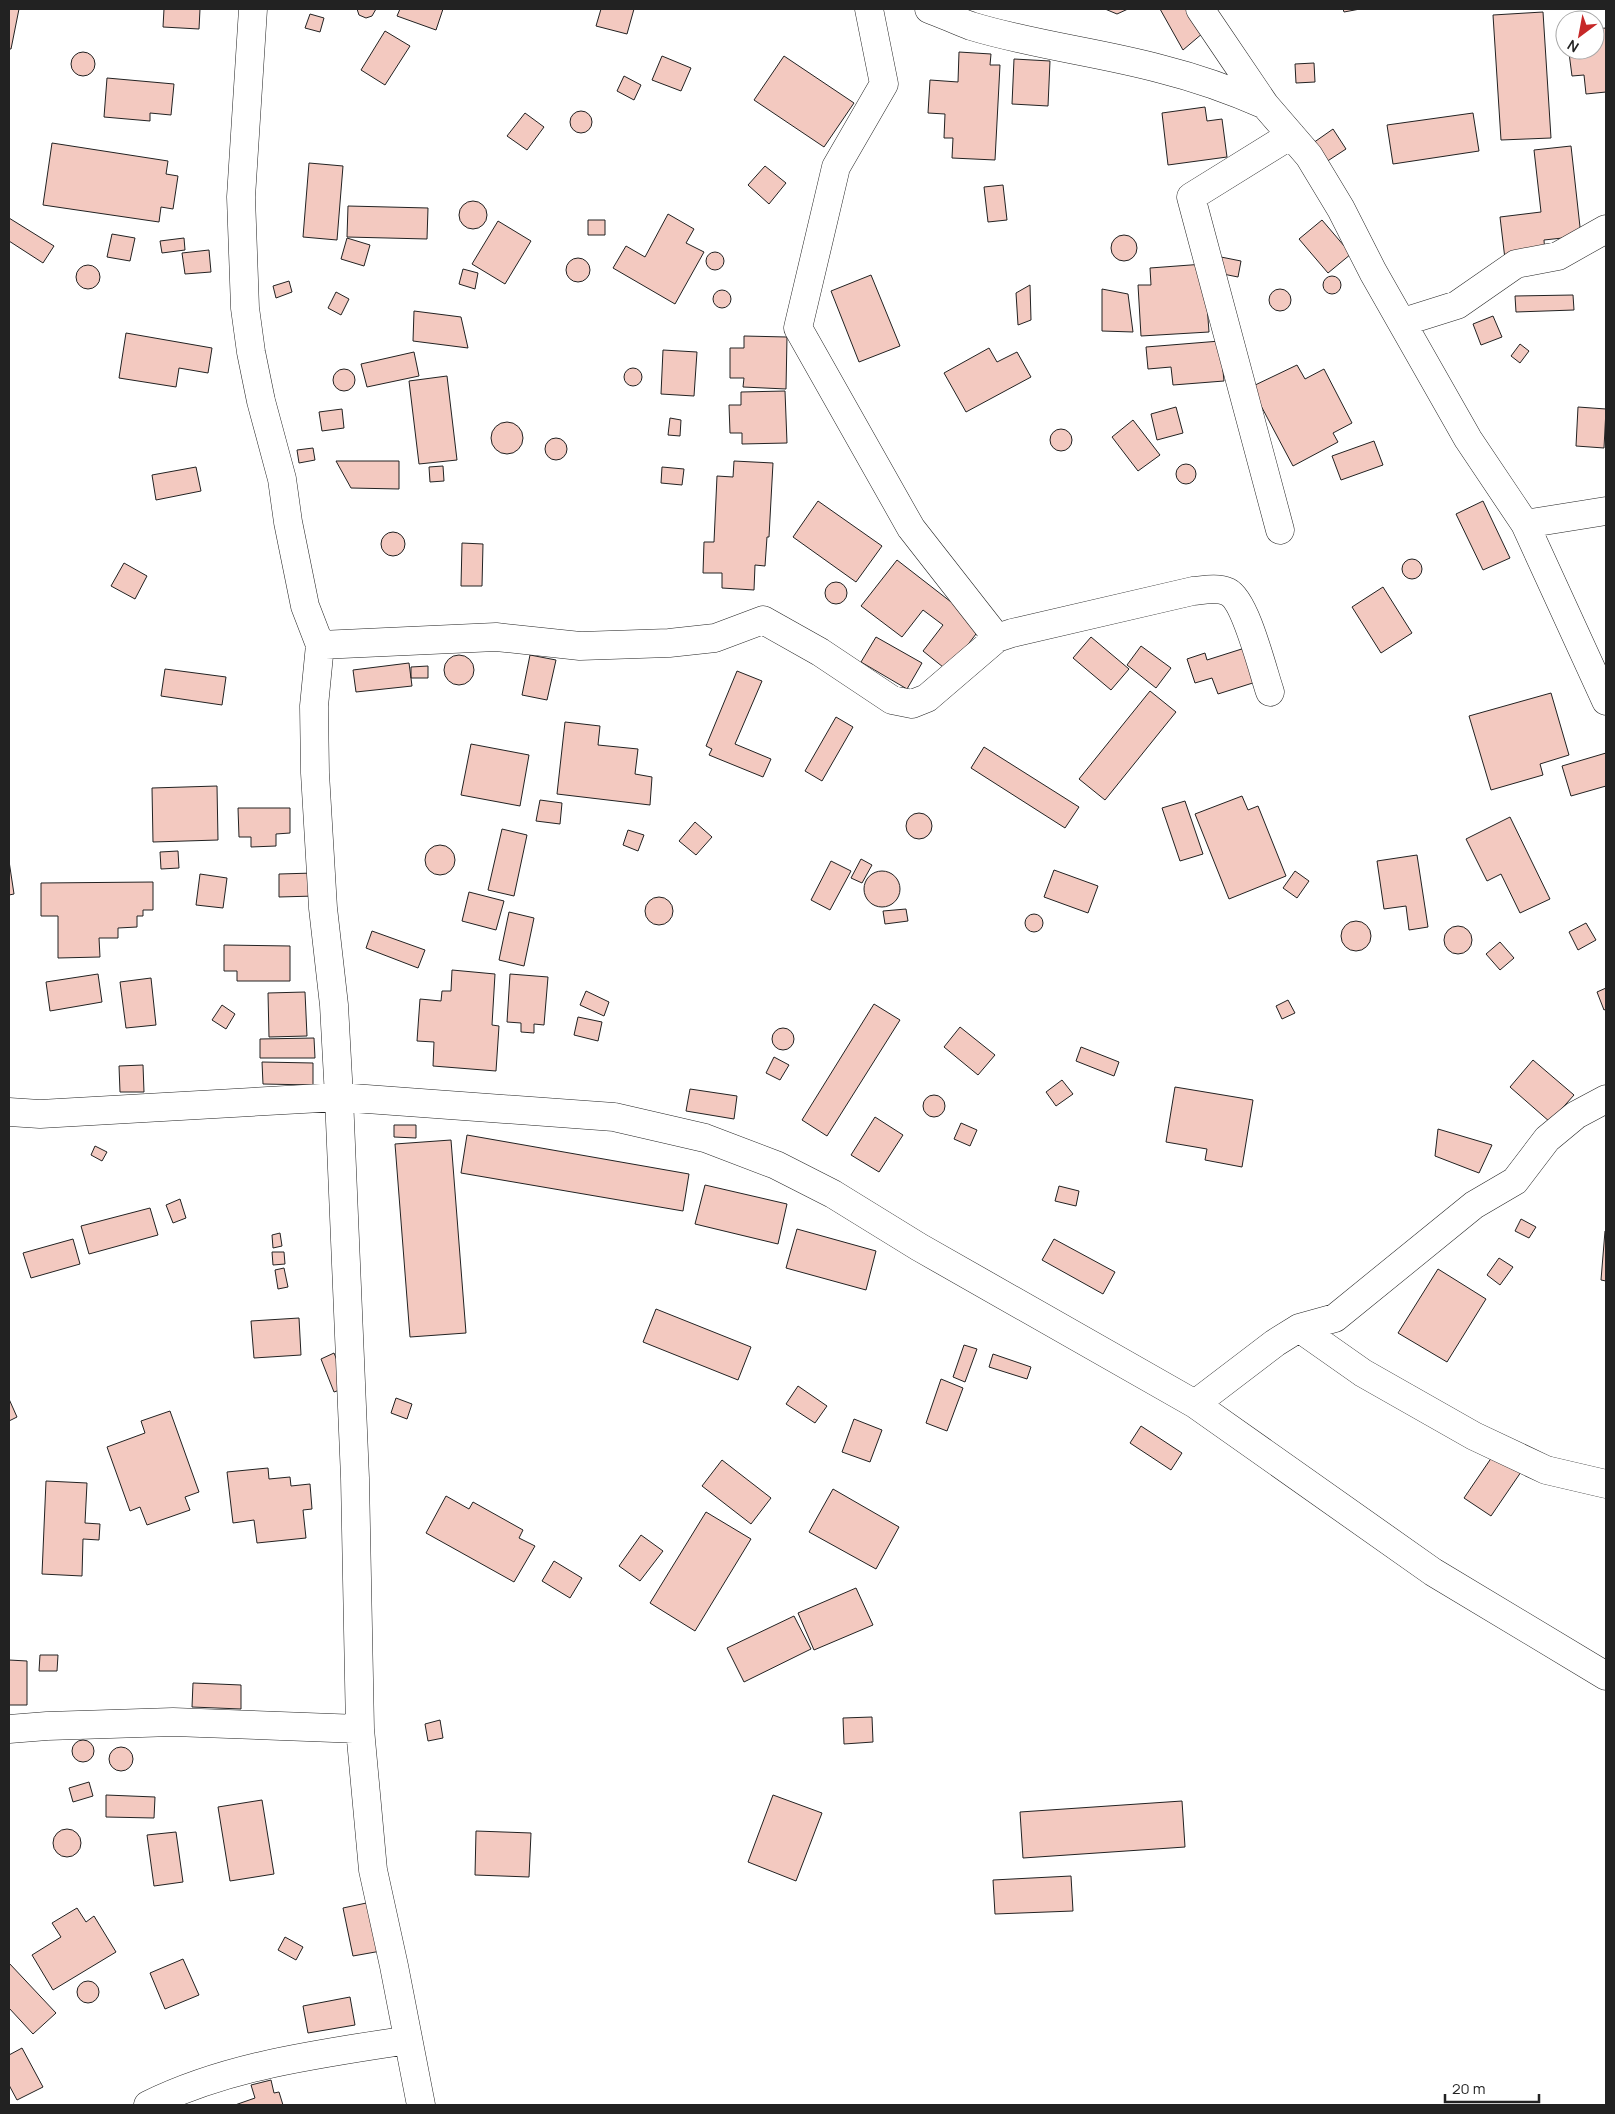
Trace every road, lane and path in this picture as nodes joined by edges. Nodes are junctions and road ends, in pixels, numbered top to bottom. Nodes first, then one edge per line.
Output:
1 (253, 9) edge
2 (869, 9) edge
3 (929, 9) edge
4 (1200, 9) edge
5 (1265, 105) junction
6 (1291, 135) junction
7 (1606, 229) edge
8 (1403, 322) junction
9 (1606, 511) edge
10 (1525, 524) junction
11 (1280, 530) dead end
12 (997, 638) junction
13 (320, 645) junction
14 (1270, 692) dead end
15 (1606, 701) edge
16 (339, 1097) junction
17 (1606, 1099) edge
18 (9, 1112) edge
19 (1299, 1328) junction
20 (1195, 1404) junction
21 (1606, 1484) edge
22 (1606, 1676) edge
23 (9, 1729) edge
24 (360, 1729) junction
25 (408, 2040) junction
26 (148, 2105) edge
27 (421, 2105) edge

1 - 13 street
2 - 12 street
3 - 5 street
4 - 5 street
5 - 6 street
6 - 8 street
6 - 11 street
7 - 8 street
8 - 10 street
9 - 10 street
10 - 15 street
12 - 13 street
12 - 14 street
13 - 16 street
16 - 18 street
16 - 20 street
16 - 24 street
17 - 19 street
19 - 20 street
19 - 21 street
20 - 22 street
23 - 24 street
24 - 25 street
25 - 26 street
25 - 27 street

